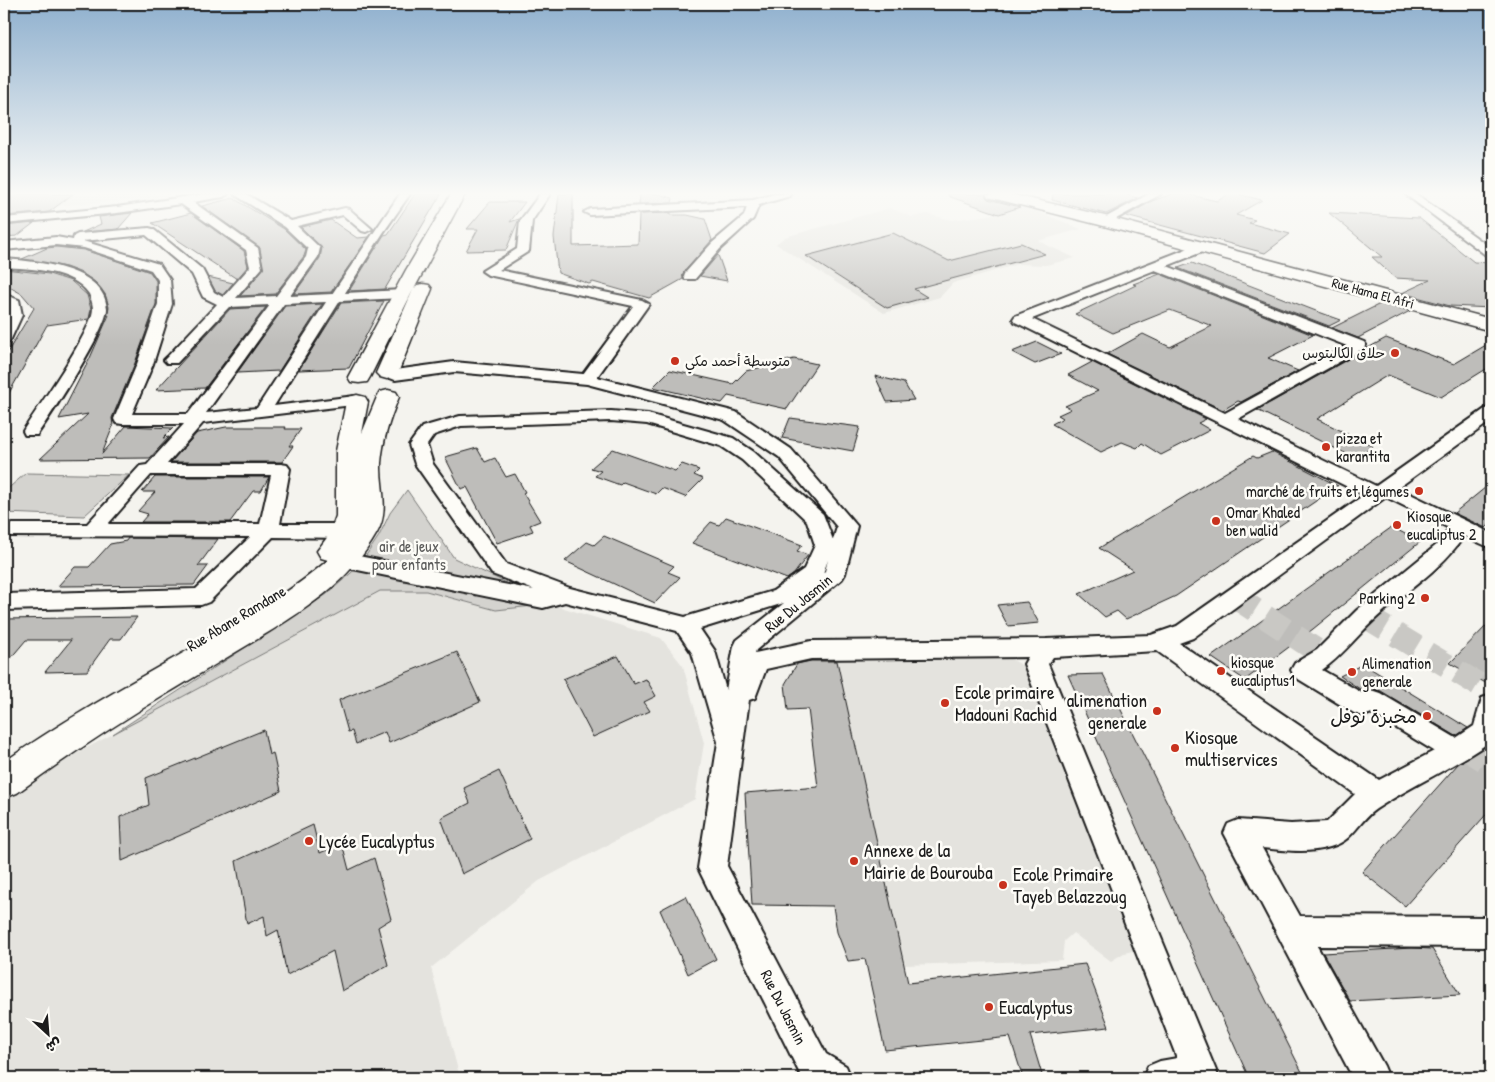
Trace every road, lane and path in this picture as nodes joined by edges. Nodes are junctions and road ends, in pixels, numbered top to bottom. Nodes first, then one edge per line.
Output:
1 (20, 244) edge
2 (82, 244) edge
3 (170, 244) edge
4 (247, 244) edge
5 (310, 244) edge
6 (370, 244) edge
7 (430, 244) edge
8 (445, 244) edge
9 (524, 244) edge
10 (718, 244) edge
11 (1194, 244) edge
12 (1479, 244) edge
13 (4, 246) edge
14 (1203, 247) junction
15 (1491, 253) edge
16 (4, 263) edge
17 (1156, 266) junction
18 (690, 276) dead end
19 (402, 294) junction
20 (4, 298) edge
21 (338, 298) junction
22 (280, 300) junction
23 (225, 303) junction
24 (1491, 325) edge
25 (4, 339) edge
26 (172, 360) dead end
27 (587, 379) junction
28 (390, 382) junction
29 (354, 392) junction
30 (263, 411) junction
31 (1491, 413) edge
32 (196, 418) junction
33 (1226, 419) junction
34 (31, 431) dead end
35 (152, 470) junction
36 (1381, 492) junction
37 (1461, 526) junction
38 (4, 530) edge
39 (92, 530) junction
40 (269, 530) junction
41 (347, 531) junction
42 (1491, 541) edge
43 (342, 560) junction
44 (565, 594) junction
45 (4, 602) edge
46 (685, 625) junction
47 (1159, 641) junction
48 (1046, 648) junction
49 (1491, 705) edge
50 (732, 734) junction
51 (1457, 751) junction
52 (4, 759) edge
53 (4, 782) edge
54 (1377, 794) junction
55 (1292, 931) junction
56 (1491, 932) edge
57 (1201, 1075) edge
58 (834, 1078) edge
59 (1160, 1078) edge
60 (1372, 1078) edge

1 - 13 street
2 - 32 street
3 - 23 street
4 - 23 street
5 - 22 street
6 - 21 street
7 - 19 street
8 - 28 street
9 - 27 street
10 - 18 street
11 - 14 street, Rue Hama El Afri
12 - 15 street
14 - 17 street
14 - 24 street, Rue Hama El Afri
16 - 34 street
17 - 33 street
17 - 33 street
19 - 21 street
19 - 29 street
20 - 25 street
21 - 22 street
21 - 30 street
22 - 23 street
22 - 32 street
23 - 26 street
27 - 28 street, Rue Du Jasmin
27 - 50 street, Rue Du Jasmin
28 - 29 street
28 - 43 street
29 - 30 street
29 - 41 street
30 - 32 street
31 - 36 street
32 - 35 street
33 - 36 street
35 - 39 street
35 - 40 street
36 - 37 street
36 - 47 street
37 - 42 street
37 - 51 street
38 - 39 street
39 - 40 street
40 - 41 street
40 - 45 street
41 - 52 street, Rue Abane Ramdane
43 - 44 street
43 - 53 street
44 - 46 street
44 - 46 street
46 - 50 street
47 - 48 street
47 - 54 street
48 - 50 street
48 - 57 street
49 - 51 street
50 - 58 street, Rue Du Jasmin
51 - 54 street
54 - 55 street
55 - 56 street
55 - 60 street
57 - 59 street

